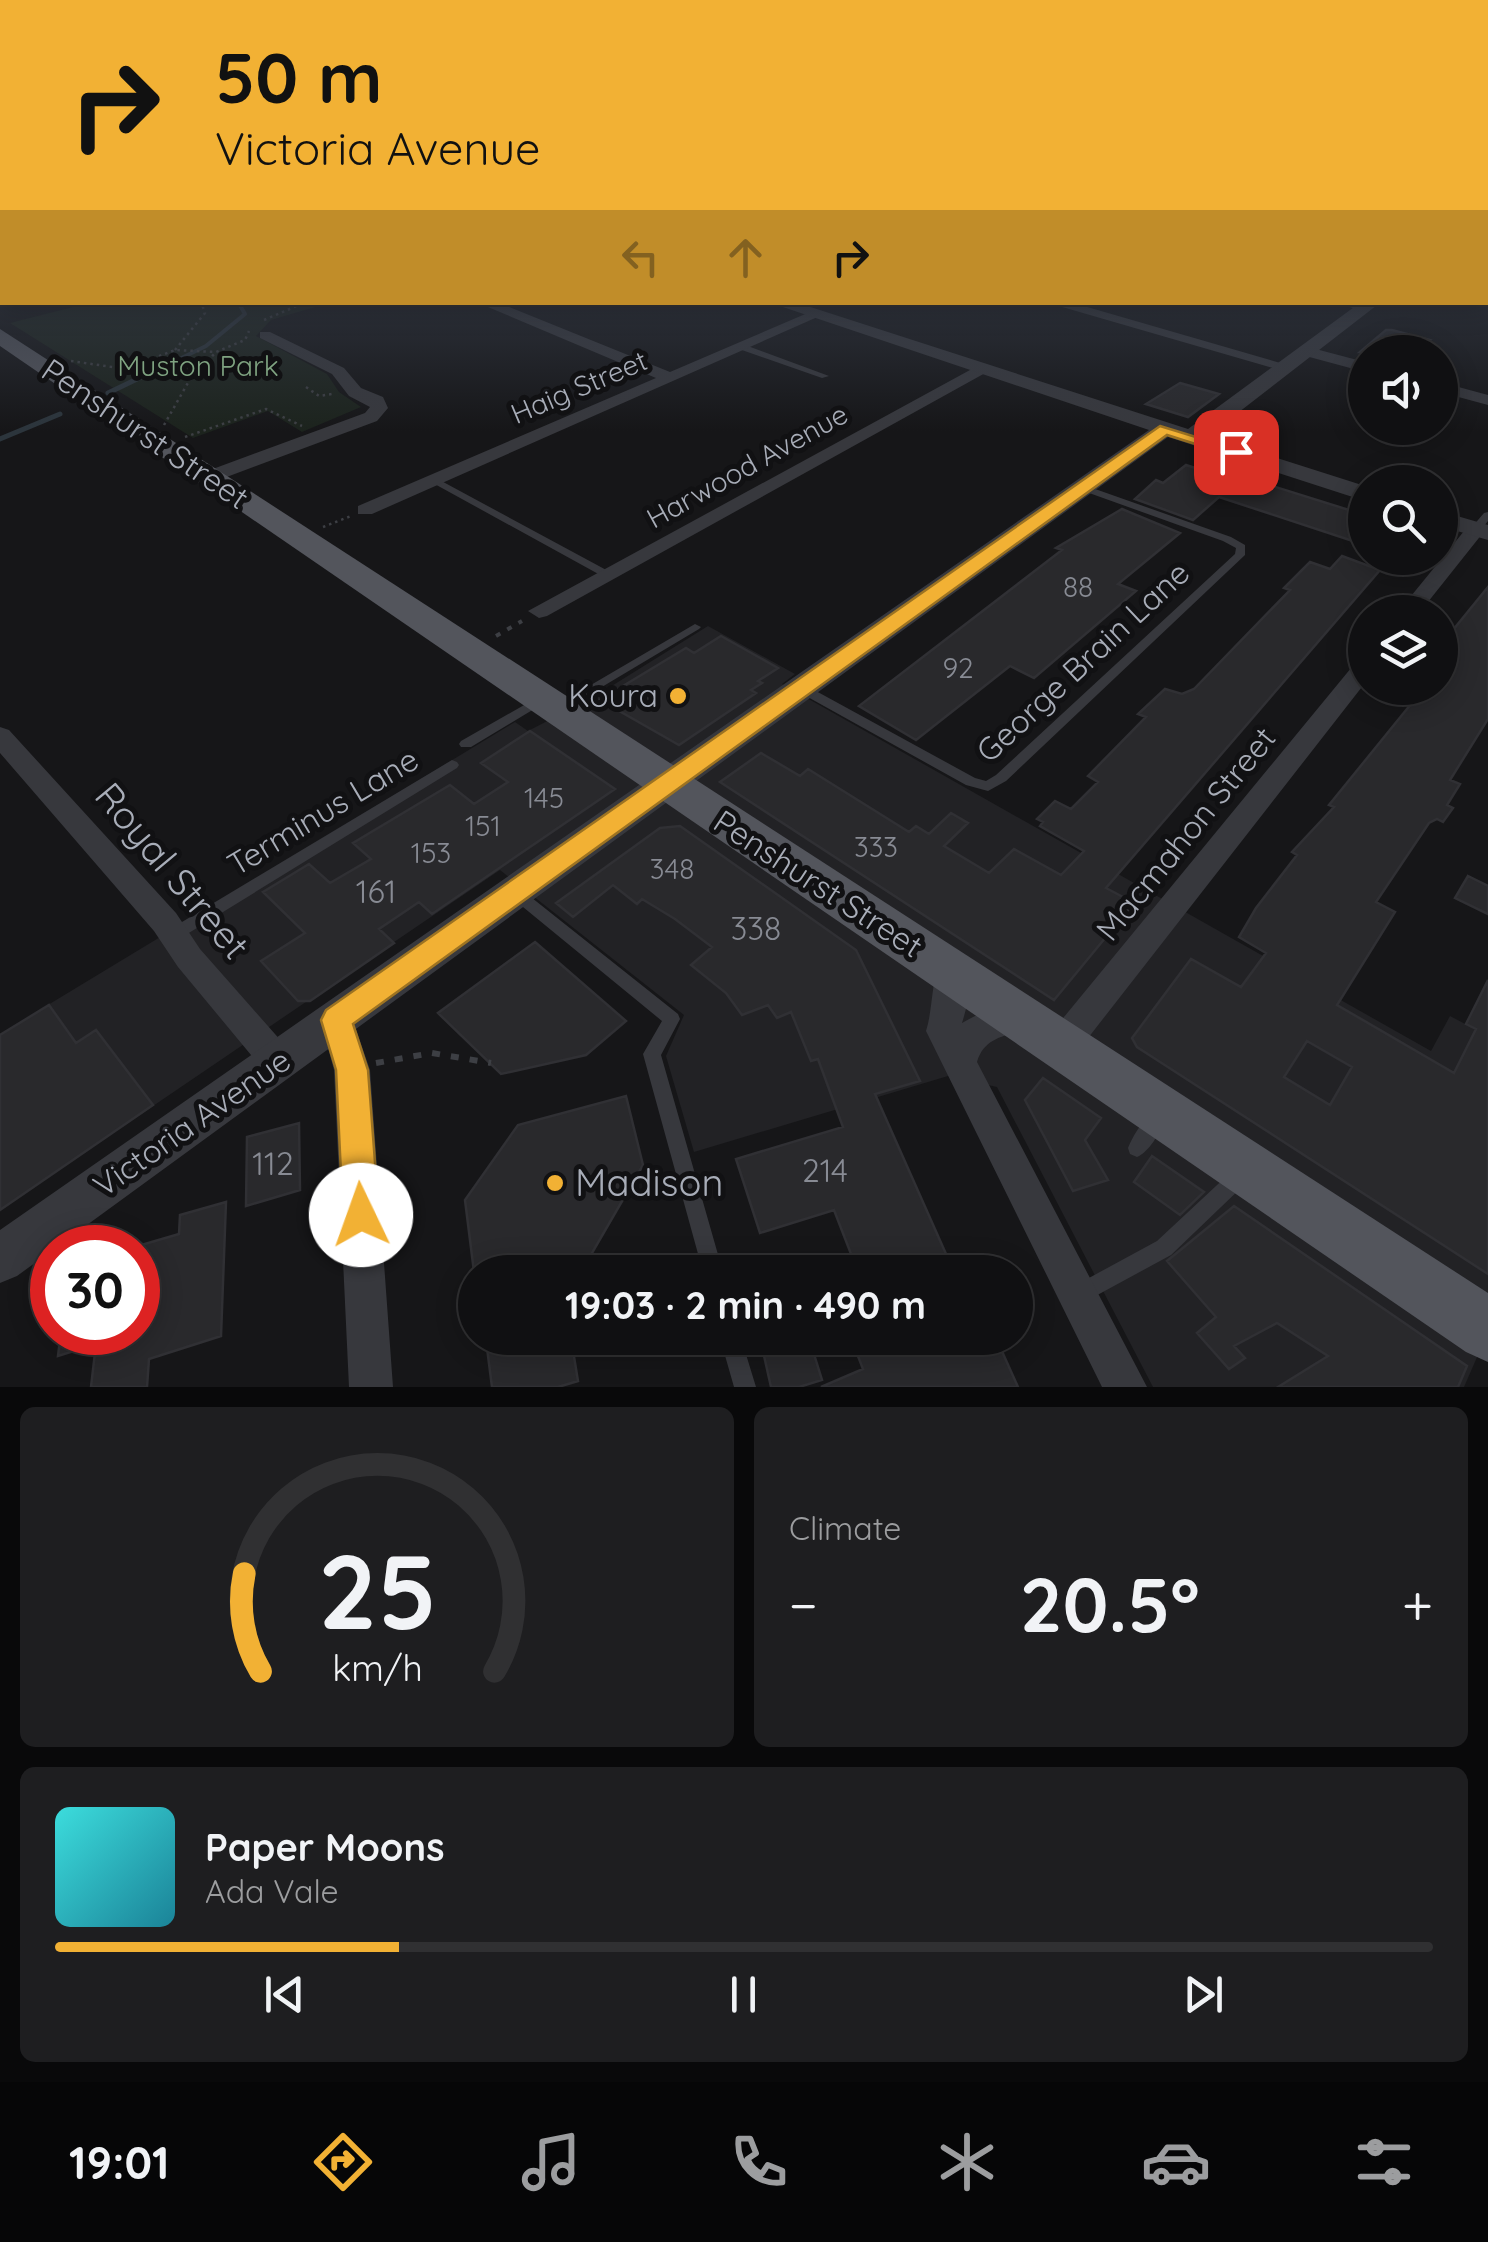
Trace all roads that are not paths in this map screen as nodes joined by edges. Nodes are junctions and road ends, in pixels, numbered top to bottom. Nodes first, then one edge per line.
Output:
1 (490, 305) edge
2 (785, 305) edge
3 (1063, 305) edge
4 (1370, 306) edge
5 (815, 315) junction
6 (0, 336) edge
7 (263, 339) road end
8 (742, 347) junction
9 (1308, 352) junction
10 (1348, 363) edge
11 (1286, 368) junction
12 (981, 369) junction
13 (825, 376) dead end
14 (670, 378) junction
15 (1458, 392) edge
16 (1488, 400) edge
17 (1165, 429) junction
18 (1192, 437) junction
19 (209, 477) junction
20 (434, 480) junction
21 (1081, 487) junction
22 (1348, 488) edge
23 (365, 510) road end
24 (1458, 521) edge
25 (1484, 526) edge
26 (606, 574) junction
27 (1424, 595) edge
28 (539, 610) road end
29 (695, 627) dead end
30 (1348, 686) edge
31 (801, 688) junction
32 (547, 705) junction
33 (0, 736) edge
34 (466, 744) dead end
35 (452, 765) dead end
36 (666, 784) junction
37 (515, 892) junction
38 (171, 936) junction
39 (952, 972) junction
40 (336, 1020) junction
41 (1042, 1032) junction
42 (960, 1060) junction
43 (278, 1062) junction
44 (1247, 1168) junction
45 (708, 1255) edge
46 (0, 1260) edge
47 (1078, 1294) junction
48 (1488, 1330) edge
49 (736, 1355) edge
50 (371, 1387) edge
51 (745, 1387) edge
52 (1125, 1387) edge

1 - 14 street
2 - 5 street
3 - 11 street
4 - 9 street
5 - 8 street, Haig Street
5 - 12 street
6 - 19 main road, Penshurst Street
7 - 19 street
8 - 13 lane
8 - 14 street, Haig Street
9 - 10 street
9 - 11 street
11 - 18 street
12 - 17 street
12 - 26 street, Harwood Avenue
14 - 20 street, Haig Street
15 - 16 street
17 - 18 street
17 - 21 street, Victoria Avenue
18 - 22 street
19 - 32 main road, Penshurst Street
20 - 23 street, Haig Street
20 - 26 lane
21 - 31 street, Victoria Avenue
21 - 31 lane, George Brain Lane
24 - 25 street
25 - 27 street
26 - 28 street, Harwood Avenue
29 - 32 lane
30 - 41 street, Macmahon Street
31 - 36 street, Victoria Avenue
32 - 34 lane
32 - 36 main road, Penshurst Street
33 - 38 street, Royal Street
35 - 38 lane, Terminus Lane
36 - 37 street, Victoria Avenue
36 - 39 main road, Penshurst Street
37 - 40 street, Victoria Avenue
37 - 45 lane
38 - 43 street, Royal Street
39 - 41 main road, Penshurst Street
39 - 42 street
40 - 43 street, Victoria Avenue
40 - 50 street
41 - 42 street
41 - 44 main road, Penshurst Street
42 - 47 street
43 - 46 street, Victoria Avenue
44 - 47 lane
44 - 48 main road, Penshurst Street
47 - 52 street
49 - 51 lane

